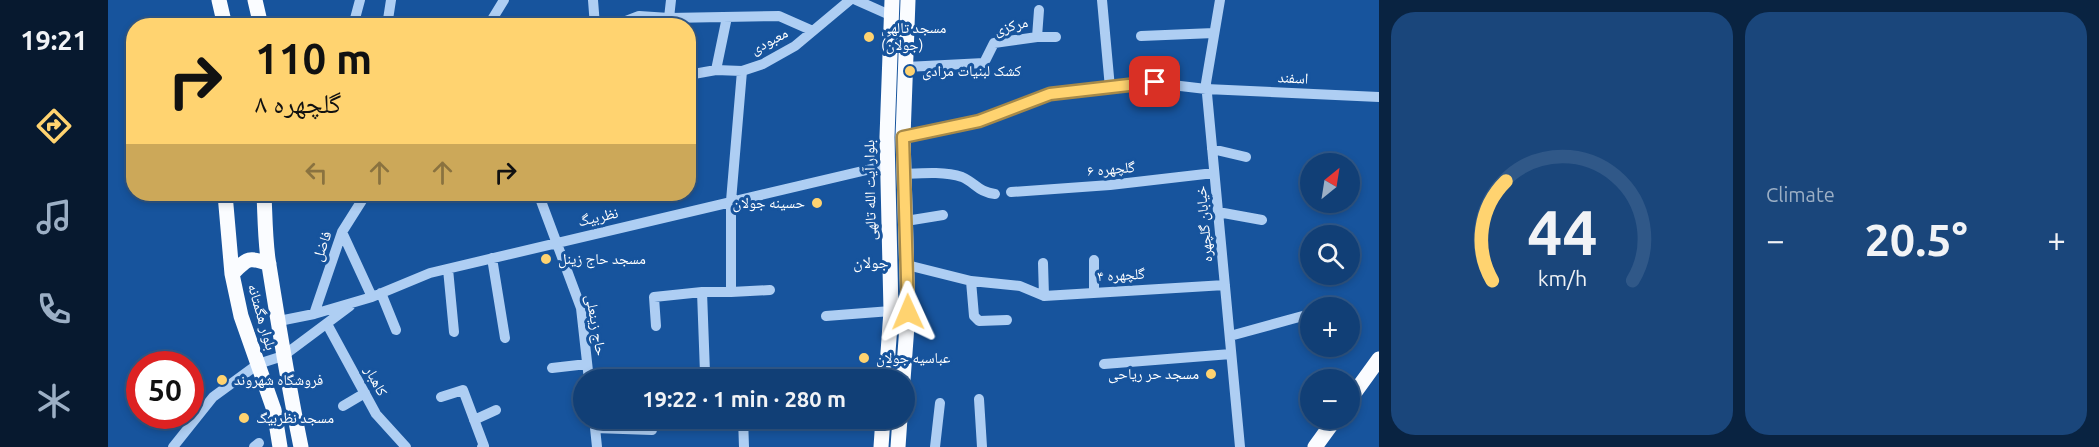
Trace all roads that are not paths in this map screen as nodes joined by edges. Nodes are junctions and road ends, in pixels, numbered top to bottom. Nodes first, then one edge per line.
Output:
1 (219, 0) edge
2 (255, 0) edge
3 (360, 0) edge
4 (391, 0) edge
5 (504, 0) edge
6 (593, 0) edge
7 (671, 0) edge
8 (850, 0) edge
9 (856, 0) edge
10 (892, 0) edge
11 (908, 0) edge
12 (1102, 0) edge
13 (1220, 0) edge
14 (1039, 10) dead end
15 (727, 17) junction
16 (900, 17) junction
17 (223, 18) edge
18 (259, 18) edge
19 (355, 18) edge
20 (388, 18) edge
21 (494, 18) edge
22 (594, 18) edge
23 (634, 18) edge
24 (669, 18) junction
25 (813, 31) junction
26 (1214, 33) junction
27 (1141, 36) dead end
28 (1037, 37) junction
29 (1056, 37) dead end
30 (906, 67) junction
31 (716, 70) junction
32 (742, 71) junction
33 (696, 74) edge
34 (1110, 88) junction
35 (1206, 89) junction
36 (1379, 97) edge
37 (903, 137) junction
38 (1212, 149) junction
39 (1246, 157) dead end
40 (888, 165) junction
41 (1214, 173) junction
42 (904, 174) junction
43 (1011, 192) dead end
44 (995, 194) dead end
45 (226, 201) edge
46 (264, 201) edge
47 (362, 201) edge
48 (541, 201) edge
49 (731, 201) junction
50 (1218, 212) junction
51 (943, 215) dead end
52 (906, 220) junction
53 (1262, 220) dead end
54 (342, 232) junction
55 (556, 243) junction
56 (492, 258) junction
57 (1094, 260) dead end
58 (269, 264) junction
59 (1043, 264) dead end
60 (907, 265) junction
61 (448, 268) junction
62 (232, 274) junction
63 (971, 281) junction
64 (1225, 285) junction
65 (770, 290) dead end
66 (702, 292) junction
67 (731, 292) junction
68 (1094, 292) junction
69 (376, 295) junction
70 (1044, 296) junction
71 (355, 303) junction
72 (891, 311) junction
73 (908, 312) junction
74 (314, 314) junction
75 (826, 316) dead end
76 (1300, 317) edge
77 (1007, 320) dead end
78 (279, 321) junction
79 (327, 324) junction
80 (656, 326) dead end
81 (396, 330) dead end
82 (454, 332) dead end
83 (1230, 336) junction
84 (505, 338) dead end
85 (1231, 354) junction
86 (283, 356) junction
87 (1379, 359) edge
88 (258, 364) junction
89 (587, 364) junction
90 (1104, 364) dead end
91 (552, 368) dead end
92 (588, 369) edge
93 (705, 369) edge
94 (887, 369) edge
95 (904, 369) edge
96 (1360, 385) edge
97 (365, 393) junction
98 (441, 397) dead end
99 (979, 399) dead end
100 (940, 403) dead end
101 (343, 406) dead end
102 (496, 410) dead end
103 (474, 420) junction
104 (595, 429) edge
105 (644, 429) edge
106 (743, 429) edge
107 (882, 429) edge
108 (899, 429) edge
109 (1327, 429) edge
110 (652, 430) dead end
111 (173, 447) edge
112 (280, 447) edge
113 (301, 447) edge
114 (406, 447) edge
115 (482, 447) edge
116 (597, 447) edge
117 (744, 447) edge
118 (881, 447) edge
119 (898, 447) edge
120 (935, 447) edge
121 (982, 447) edge
122 (1240, 447) edge
123 (1315, 447) edge

1 - 17 main road
2 - 18 main road
3 - 19 street
4 - 20 street
5 - 21 street
6 - 22 street
7 - 24 street
8 - 25 street, معبودی
9 - 16 street
10 - 16 main road, بلوار آیت الله تالهی
11 - 16 main road, بلوار آیت الله تالهی
12 - 34 street
13 - 26 street, خیابان گلچهره
14 - 28 street, مرکزی
15 - 24 street
15 - 25 street
15 - 31 street
16 - 30 main road, بلوار آیت الله تالهی
16 - 40 main road, بلوار آیت الله تالهی
23 - 24 street
25 - 32 street, معبودی
26 - 27 street
26 - 35 street, خیابان گلچهره
28 - 29 street
28 - 30 street, مرکزی
30 - 37 main road, بلوار آیت الله تالهی
31 - 32 street, معبودی
31 - 33 street, معبودی
32 - 49 street
34 - 35 street, اسفند
34 - 37 street, اسفند
35 - 36 street, اسفند
35 - 38 street, خیابان گلچهره
37 - 42 main road, بلوار آیت الله تالهی
38 - 39 street
38 - 41 street, خیابان گلچهره
40 - 49 street, نظربیگ
40 - 72 main road, بلوار آیت الله تالهی
41 - 43 street, گلچهره ۶
41 - 50 street, خیابان گلچهره
42 - 44 street
42 - 52 main road, بلوار آیت الله تالهی
45 - 62 main road, بلوار هگمتانه
46 - 58 main road, بلوار هگمتانه
47 - 54 street, فاضل
48 - 55 street, حاج زینعلی
49 - 55 street, نظربیگ
49 - 67 street
50 - 53 street
50 - 64 street, خیابان گلچهره
51 - 52 street
52 - 60 main road, بلوار آیت الله تالهی
54 - 69 street
54 - 74 street, فاضل
55 - 56 street, نظربیگ
55 - 89 street, حاج زینعلی
56 - 61 street, نظربیگ
56 - 84 street
57 - 68 street
58 - 62 main road
58 - 78 main road, بلوار هگمتانه
59 - 70 street
60 - 63 street, گلچهره ۴
60 - 73 main road, بلوار آیت الله تالهی
61 - 69 street, نظربیگ
61 - 82 street
62 - 88 main road, بلوار هگمتانه
63 - 70 street, گلچهره ۴
63 - 77 street
64 - 68 street, گلچهره ۴
64 - 83 street, خیابان گلچهره
65 - 67 street
66 - 67 street
66 - 80 street
66 - 93 street
68 - 70 street, گلچهره ۴
69 - 71 street, نظربیگ
69 - 81 street
71 - 74 street, نظربیگ
71 - 79 street, نظربیگ
72 - 73 main road
72 - 75 street
72 - 94 main road, بلوار آیت الله تالهی
73 - 95 main road, بلوار آیت الله تالهی
74 - 78 street, نظربیگ
76 - 83 street
78 - 86 main road, بلوار هگمتانه
79 - 86 street, نظربیگ
79 - 97 street, کاهبار
83 - 85 street, خیابان گلچهره
85 - 90 street
85 - 122 street, خیابان گلچهره
86 - 88 street, نظربیگ
86 - 113 main road, بلوار هگمتانه
87 - 96 main road
88 - 111 street, نظربیگ
88 - 112 main road, بلوار هگمتانه
89 - 91 street
89 - 92 street, حاج زینعلی
97 - 101 street
97 - 114 street, کاهبار
98 - 103 street
99 - 121 street
100 - 120 street
102 - 103 street
103 - 115 street
104 - 116 street
105 - 110 street
106 - 117 street
107 - 118 main road
108 - 119 main road
109 - 123 main road

